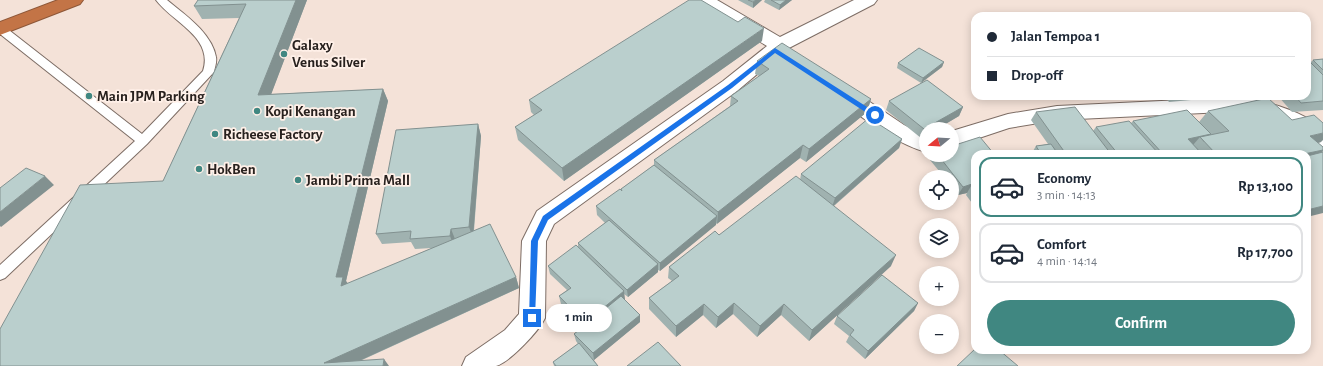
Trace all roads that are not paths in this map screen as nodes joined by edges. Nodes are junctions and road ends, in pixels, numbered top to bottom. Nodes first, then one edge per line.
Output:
1 (31, 0) edge
2 (74, 0) edge
3 (161, 0) edge
4 (704, 0) edge
5 (868, 0) edge
6 (0, 23) edge
7 (783, 52) junction
8 (825, 82) edge
9 (959, 137) edge
10 (1323, 140) edge
11 (143, 141) junction
12 (919, 143) edge
13 (2, 274) edge
14 (475, 366) edge

1 - 6 highway
2 - 6 highway
3 - 11 lane
4 - 7 street
5 - 7 street
6 - 11 lane
7 - 14 street
8 - 12 street
9 - 10 street
11 - 13 lane

